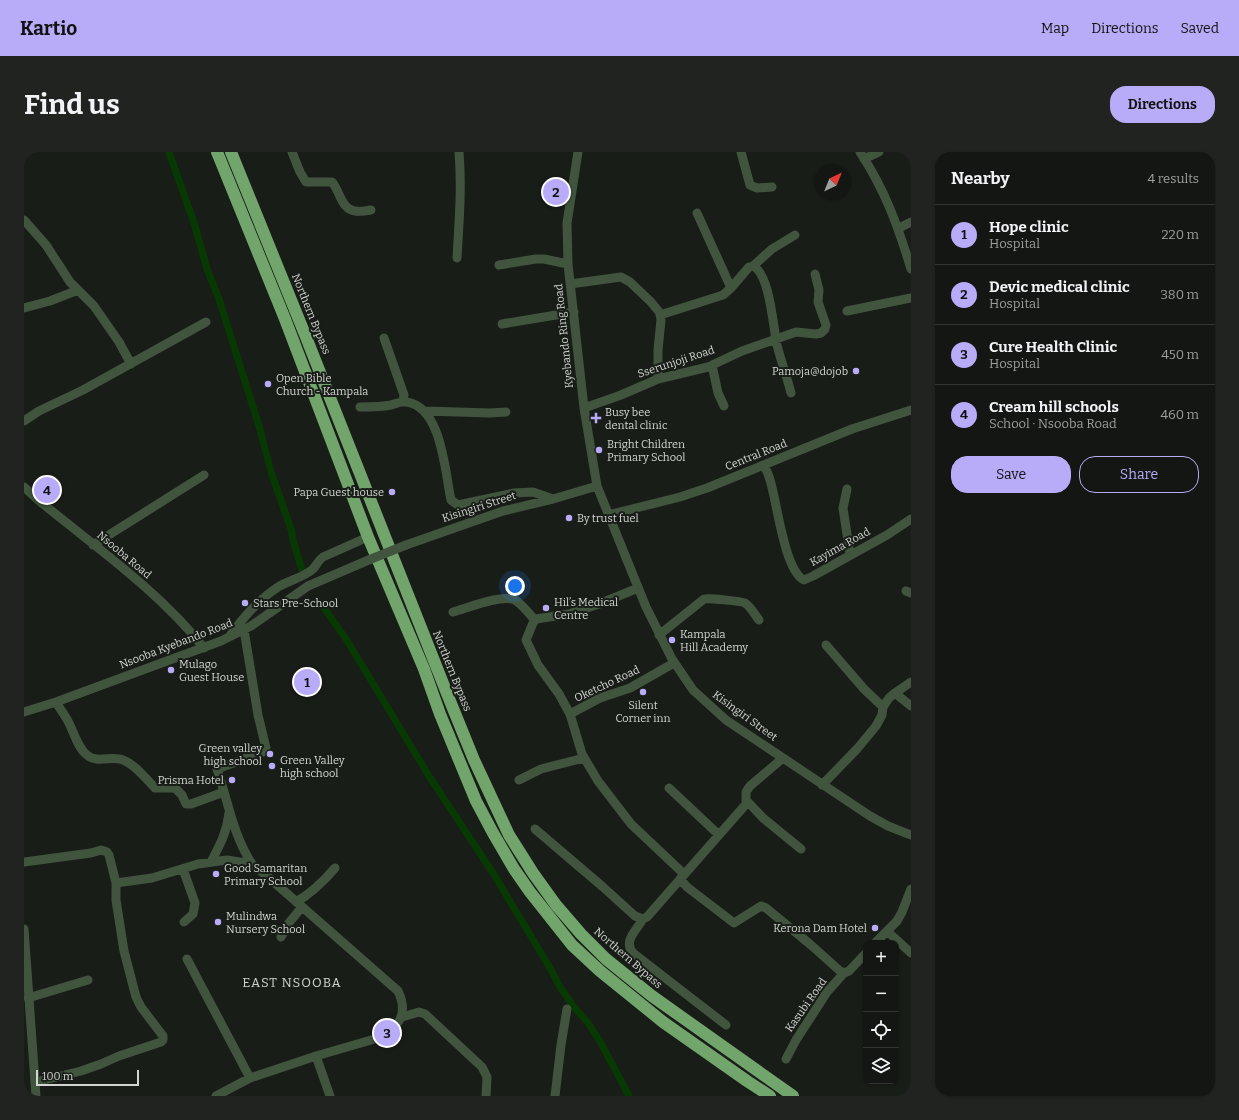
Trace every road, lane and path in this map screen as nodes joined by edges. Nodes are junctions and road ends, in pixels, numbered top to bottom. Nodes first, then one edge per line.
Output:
1 (218, 152) edge
2 (231, 152) edge
3 (292, 152) edge
4 (459, 152) edge
5 (578, 152) edge
6 (741, 152) edge
7 (879, 152) edge
8 (862, 155) edge
9 (772, 187) dead end
10 (371, 210) dead end
11 (697, 213) dead end
12 (24, 220) edge
13 (911, 222) edge
14 (899, 228) junction
15 (795, 236) dead end
16 (457, 258) dead end
17 (568, 264) junction
18 (499, 265) dead end
19 (753, 266) junction
20 (911, 270) edge
21 (815, 274) dead end
22 (570, 284) junction
23 (732, 288) junction
24 (78, 290) junction
25 (911, 298) edge
26 (24, 308) edge
27 (848, 311) dead end
28 (574, 312) junction
29 (660, 315) junction
30 (206, 322) dead end
31 (502, 324) dead end
32 (384, 338) dead end
33 (776, 339) junction
34 (131, 364) junction
35 (712, 366) junction
36 (658, 379) junction
37 (791, 393) dead end
38 (403, 402) junction
39 (724, 406) dead end
40 (360, 407) dead end
41 (584, 408) junction
42 (911, 410) edge
43 (425, 411) junction
44 (506, 412) dead end
45 (24, 421) edge
46 (764, 465) junction
47 (204, 476) dead end
48 (597, 486) junction
49 (24, 487) edge
50 (847, 489) dead end
51 (553, 499) junction
52 (608, 515) junction
53 (911, 519) edge
54 (368, 537) junction
55 (93, 545) junction
56 (850, 554) junction
57 (371, 559) joint
58 (638, 588) junction
59 (453, 612) dead end
60 (535, 620) junction
61 (760, 620) dead end
62 (244, 630) junction
63 (659, 635) junction
64 (228, 638) junction
65 (826, 645) dead end
66 (204, 648) junction
67 (674, 663) junction
68 (911, 682) edge
69 (895, 693) junction
70 (56, 702) junction
71 (911, 706) edge
72 (883, 707) junction
73 (24, 712) edge
74 (570, 714) junction
75 (584, 758) junction
76 (783, 758) junction
77 (519, 780) dead end
78 (822, 785) junction
79 (669, 788) dead end
80 (224, 792) junction
81 (747, 803) junction
82 (229, 811) junction
83 (535, 828) dead end
84 (719, 835) junction
85 (911, 835) edge
86 (801, 849) dead end
87 (24, 862) edge
88 (211, 862) junction
89 (252, 864) junction
90 (335, 868) dead end
91 (183, 869) junction
92 (682, 876) junction
93 (116, 883) junction
94 (911, 889) edge
95 (299, 904) junction
96 (643, 919) junction
97 (184, 922) dead end
98 (24, 929) edge
99 (887, 931) junction
100 (281, 937) dead end
101 (878, 940) edge
102 (911, 953) edge
103 (863, 956) edge
104 (187, 959) dead end
105 (844, 973) junction
106 (88, 980) dead end
107 (28, 998) junction
108 (567, 1009) dead end
109 (402, 1017) junction
110 (726, 1025) dead end
111 (316, 1056) junction
112 (786, 1059) dead end
113 (250, 1078) junction
114 (36, 1082) junction
115 (36, 1096) edge
116 (216, 1096) edge
117 (330, 1096) edge
118 (486, 1096) edge
119 (555, 1096) edge
120 (770, 1096) edge
121 (793, 1096) edge

1 - 54 highway
2 - 121 highway, Northern Bypass
3 - 10 street
4 - 16 street
5 - 17 street, Kyebando Ring Road
6 - 9 street
7 - 8 street
8 - 14 street
11 - 23 street
12 - 24 street
13 - 14 street
14 - 20 street
15 - 19 street
17 - 18 street
17 - 22 street, Kyebando Ring Road
19 - 23 street
19 - 33 street
21 - 33 street, Sserunjoji Road
22 - 28 street, Kyebando Ring Road
22 - 29 street
23 - 29 street
24 - 26 street
24 - 34 street
25 - 27 street
28 - 31 street
28 - 41 street, Kyebando Ring Road
29 - 36 street
30 - 34 street
32 - 38 street
33 - 35 street, Sserunjoji Road
33 - 37 street
34 - 45 street
35 - 36 street, Sserunjoji Road
35 - 39 street
36 - 41 street, Sserunjoji Road
38 - 40 street
38 - 43 street
41 - 48 street, Kyebando Ring Road
42 - 46 street, Central Road
43 - 44 street
43 - 51 street
46 - 52 street, Central Road
46 - 56 street, Kayima Road
47 - 55 street
48 - 51 street, Kisingiri Street
48 - 52 street, Kyebando Ring Road
49 - 55 street, Nsooba Road
50 - 56 street
51 - 57 street, Kisingiri Street, bridge
52 - 58 street, Kisingiri Street
53 - 56 street, Kayima Road
54 - 64 street
54 - 120 highway
55 - 66 street, Nsooba Road
57 - 62 street, Nsooba Kyebando Road
58 - 60 street
58 - 63 street, Kisingiri Street
59 - 60 street
60 - 74 street
61 - 63 street
62 - 64 street, Nsooba Kyebando Road
62 - 80 street
63 - 67 street, Kisingiri Street
64 - 66 street, Nsooba Kyebando Road
65 - 72 street
66 - 70 street, Nsooba Kyebando Road
67 - 74 street, Oketcho Road
67 - 76 street, Kisingiri Street
68 - 69 street
69 - 71 street
69 - 72 street
70 - 73 street, Nsooba Kyebando Road
70 - 80 street
72 - 78 street
74 - 75 street
75 - 77 street
75 - 92 street
76 - 78 street, Kisingiri Street
76 - 81 street
78 - 85 street, Kisingiri Street
79 - 84 street
80 - 82 street
81 - 84 street
81 - 86 street
82 - 88 street
82 - 89 street
83 - 96 street
84 - 92 street
87 - 93 street
88 - 89 street
88 - 91 street
89 - 95 street
90 - 95 street
91 - 93 street
91 - 97 street
92 - 96 street
92 - 105 street
93 - 114 street
94 - 99 street
95 - 100 street
95 - 109 street
96 - 110 street
98 - 107 street
99 - 101 street
99 - 102 street
103 - 105 street, Kasubi Road
104 - 113 street
105 - 112 street, Kasubi Road
106 - 107 street
107 - 114 street
108 - 119 street
109 - 111 street
109 - 118 street
111 - 113 street
111 - 117 street
113 - 116 street
114 - 115 street

